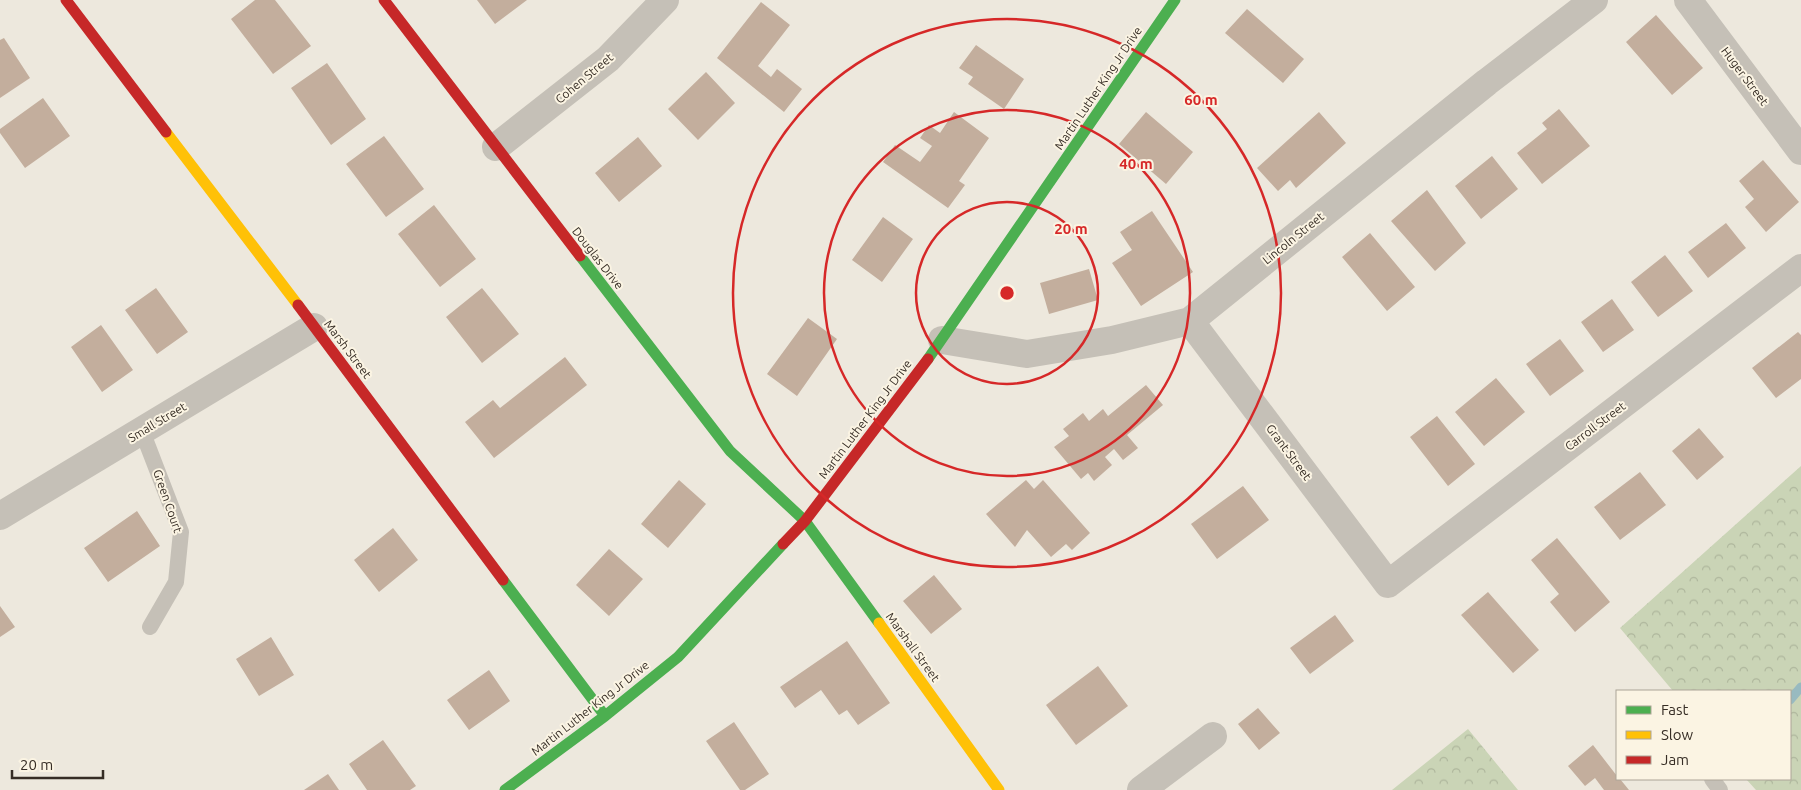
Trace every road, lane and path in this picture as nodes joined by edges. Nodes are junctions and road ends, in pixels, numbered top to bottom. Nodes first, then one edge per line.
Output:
1 (66, 0) edge
2 (384, 0) edge
3 (665, 0) edge
4 (1175, 0) edge
5 (1594, 0) edge
6 (1688, 0) edge
7 (496, 147) junction
8 (1801, 152) edge
9 (1801, 268) edge
10 (1190, 321) junction
11 (314, 327) junction
12 (942, 340) junction
13 (142, 431) junction
14 (0, 516) edge
15 (805, 521) junction
16 (1388, 584) joint
17 (150, 627) dead end
18 (605, 716) junction
19 (1213, 736) dead end
20 (505, 790) edge
21 (999, 790) edge
22 (1141, 790) edge

1 - 11 street, Marsh Street
2 - 7 street, Douglas Drive
3 - 7 street, Cohen Street
4 - 12 street, Martin Luther King Jr Drive
5 - 10 street, Lincoln Street
6 - 8 street, Huger Street
7 - 15 street, Douglas Drive
9 - 16 street, Carroll Street
10 - 12 street, Lincoln Street
10 - 16 street, Grant Street
11 - 13 street, Small Street
11 - 18 street, Marsh Street
12 - 15 street, Martin Luther King Jr Drive
13 - 14 street, Small Street
13 - 17 lane, Green Court
15 - 18 street, Martin Luther King Jr Drive
15 - 21 street, Marshall Street
18 - 20 street, Martin Luther King Jr Drive
19 - 22 street

